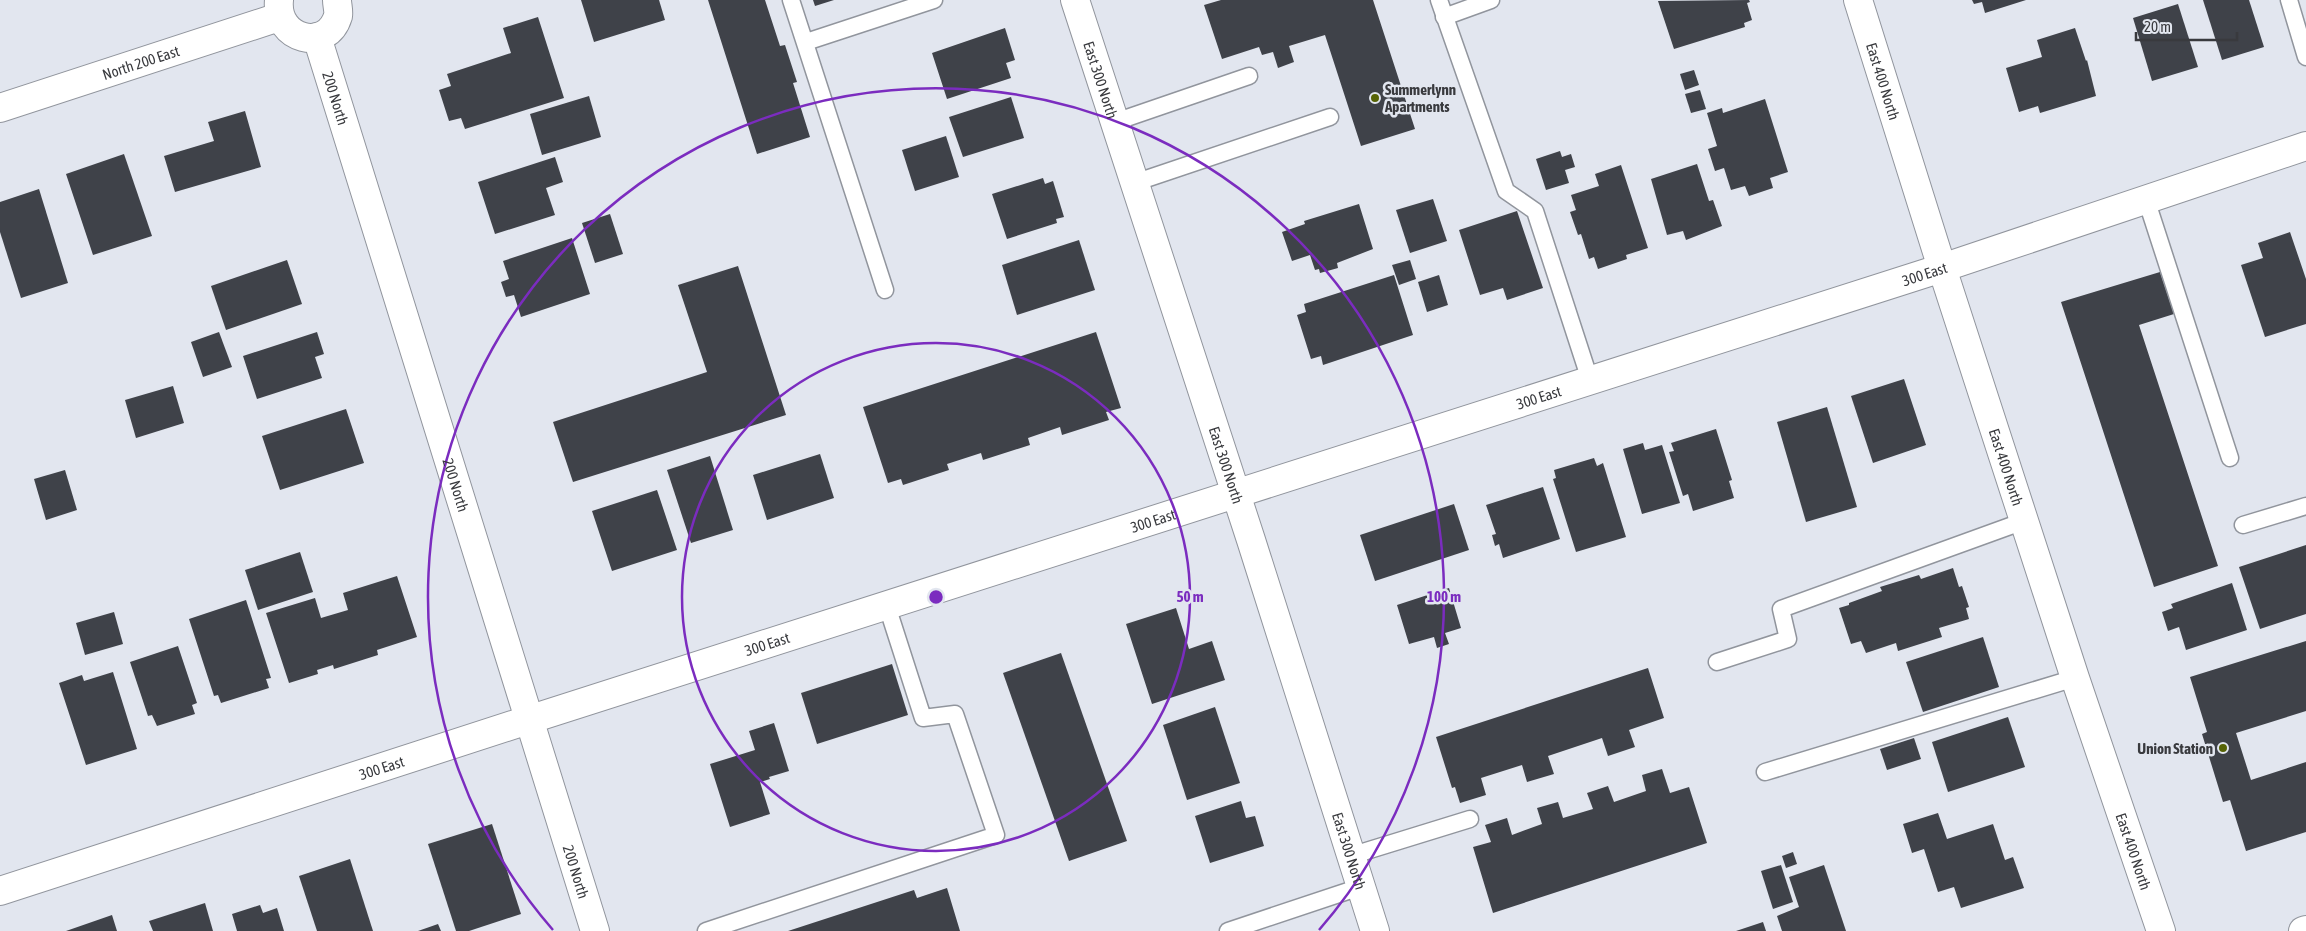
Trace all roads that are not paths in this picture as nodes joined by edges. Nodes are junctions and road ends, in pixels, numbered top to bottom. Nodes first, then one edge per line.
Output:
1 (337, 0) edge
2 (791, 0) edge
3 (934, 0) edge
4 (1076, 0) edge
5 (1439, 0) edge
6 (1491, 0) edge
7 (1858, 0) edge
8 (2289, 0) edge
9 (279, 9) edge
10 (1444, 17) junction
11 (317, 37) junction
12 (806, 42) junction
13 (2306, 57) edge
14 (1249, 76) dead end
15 (0, 108) edge
16 (1330, 117) dead end
17 (1115, 122) junction
18 (2306, 146) edge
19 (1134, 182) junction
20 (2146, 199) junction
21 (1942, 268) junction
22 (885, 290) dead end
23 (1590, 380) junction
24 (2230, 458) dead end
25 (1236, 494) junction
26 (2306, 506) edge
27 (2024, 521) junction
28 (2243, 525) dead end
29 (887, 606) junction
30 (1717, 662) dead end
31 (2075, 678) junction
32 (528, 720) junction
33 (1764, 772) dead end
34 (1470, 819) dead end
35 (1350, 856) junction
36 (1360, 887) junction
37 (0, 891) edge
38 (595, 931) edge
39 (706, 931) edge
40 (1228, 931) edge
41 (1375, 931) edge
42 (2161, 931) edge

1 - 11 street
2 - 12 lane
3 - 12 lane
4 - 17 street, East 300 North
5 - 10 lane
6 - 10 lane
7 - 21 street, East 400 North
8 - 13 lane
9 - 11 street
9 - 15 street, North 200 East
10 - 23 lane
11 - 32 street, 200 North
12 - 22 lane
14 - 17 lane
16 - 19 lane
17 - 19 street, East 300 North
18 - 20 street, 300 East
19 - 25 street, East 300 North
20 - 21 street, 300 East
20 - 24 lane
21 - 23 street, 300 East
21 - 27 street, East 400 North
23 - 25 street, 300 East
25 - 29 street, 300 East
25 - 35 street, East 300 North
26 - 28 lane
27 - 30 lane
27 - 31 street, East 400 North
29 - 32 street, 300 East
29 - 39 lane
31 - 33 lane
31 - 42 street, East 400 North
32 - 37 street, 300 East
32 - 38 street, 200 North
34 - 35 lane
35 - 36 street, East 300 North
36 - 40 lane
36 - 41 street, East 300 North

